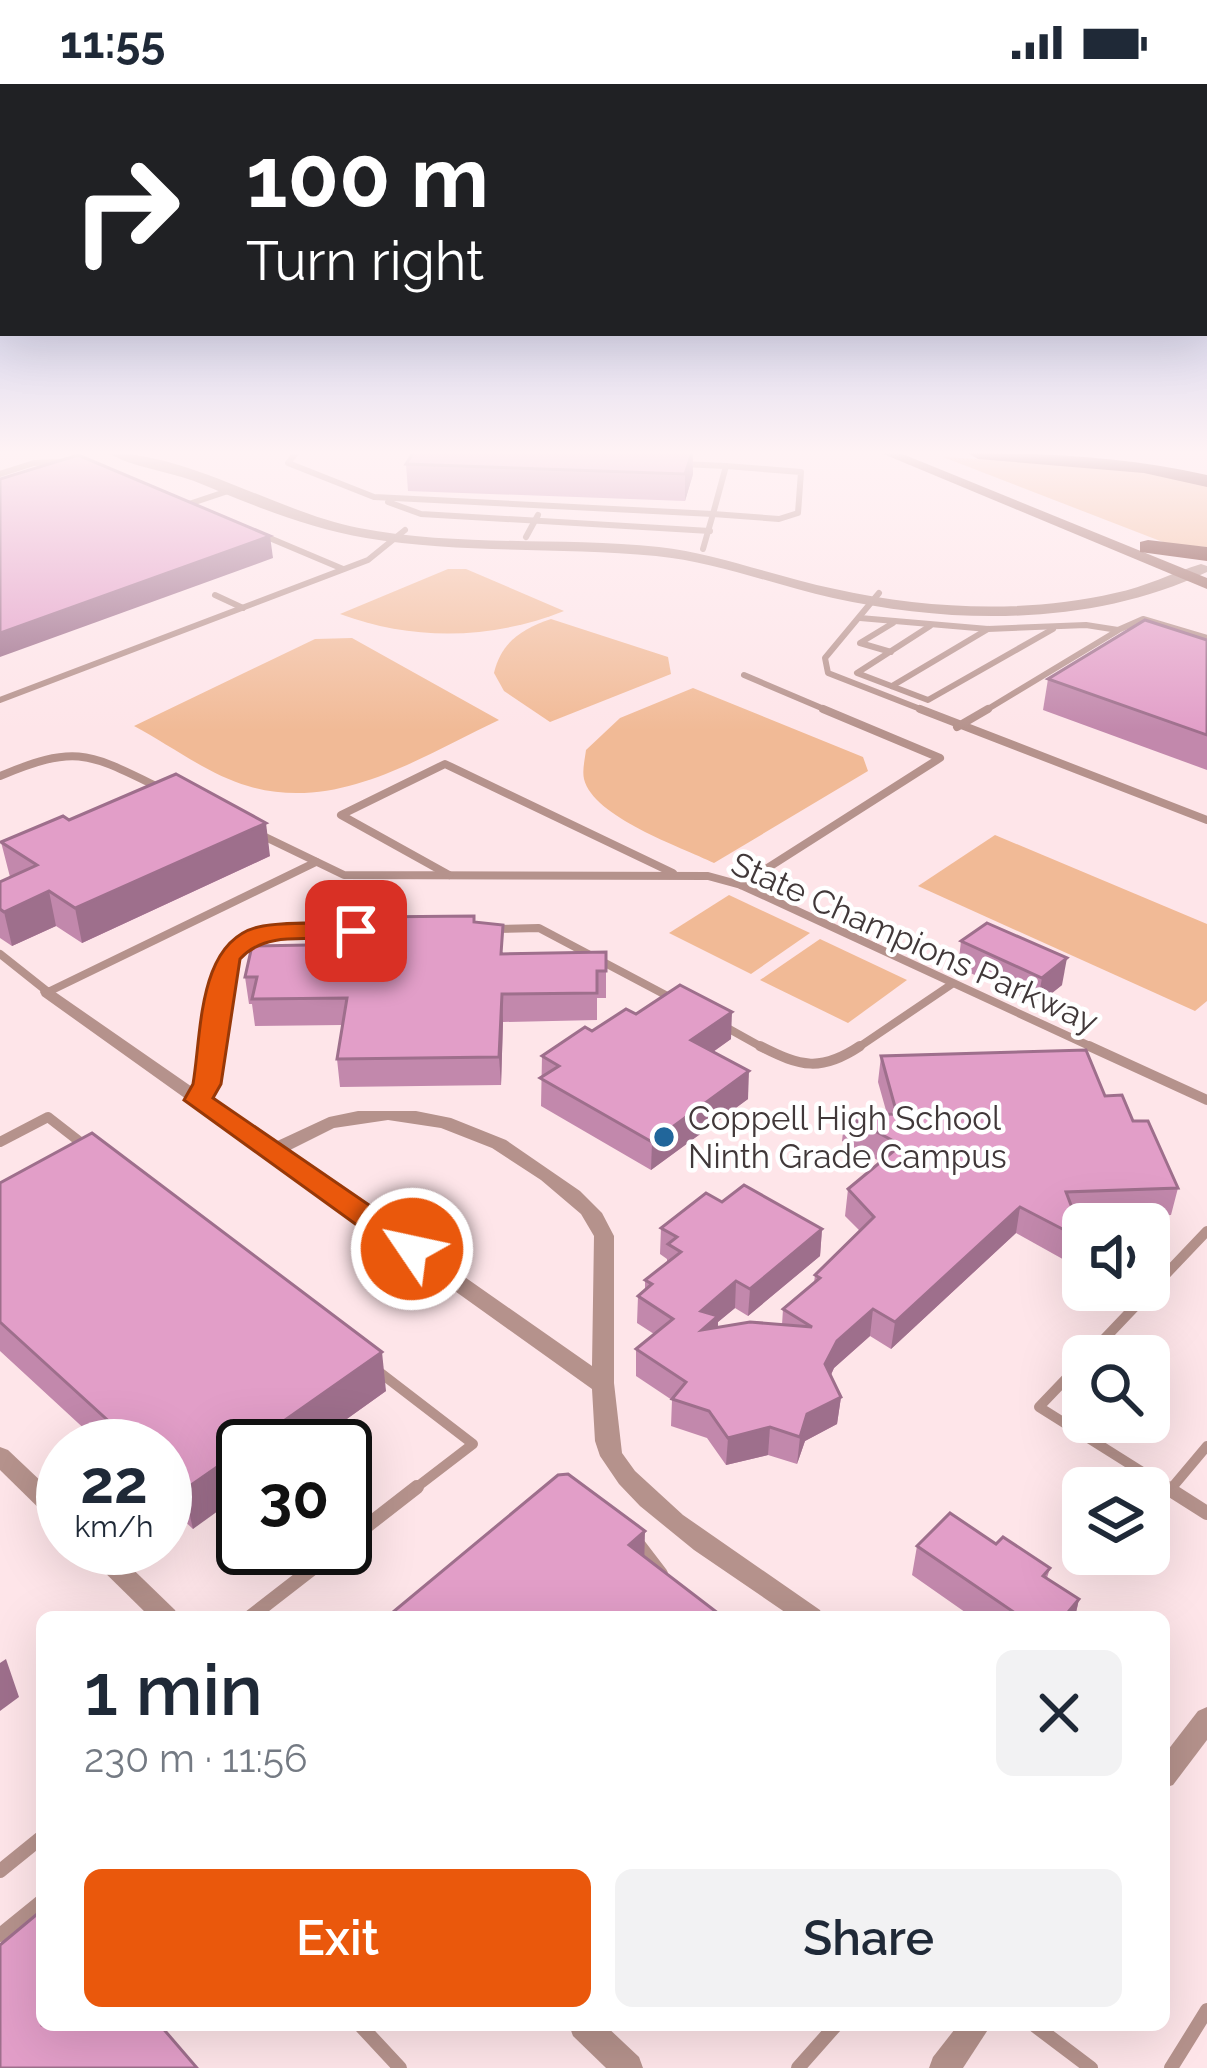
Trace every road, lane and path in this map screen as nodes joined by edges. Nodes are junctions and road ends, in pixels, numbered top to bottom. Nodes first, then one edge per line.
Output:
1 (288, 546) edge
2 (386, 546) edge
3 (591, 546) edge
4 (702, 546) edge
5 (1137, 546) edge
6 (1145, 546) edge
7 (1148, 547) joint
8 (698, 553) junction
9 (1199, 568) edge
10 (344, 569) junction
11 (215, 595) dead end
12 (877, 597) junction
13 (243, 608) junction
14 (860, 618) junction
15 (893, 623) junction
16 (930, 626) junction
17 (1057, 626) junction
18 (988, 628) junction
19 (1118, 630) junction
20 (1140, 637) edge
21 (1207, 638) edge
22 (891, 652) junction
23 (744, 675) dead end
24 (892, 686) junction
25 (0, 700) edge
26 (957, 727) junction
27 (0, 776) edge
28 (153, 804) edge
29 (1207, 820) edge
30 (238, 825) edge
31 (316, 862) junction
32 (678, 876) junction
33 (453, 878) junction
34 (741, 885) junction
35 (471, 929) edge
36 (379, 931) edge
37 (0, 954) edge
38 (952, 984) junction
39 (48, 992) junction
40 (686, 1005) edge
41 (706, 1016) edge
42 (198, 1100) junction
43 (1207, 1100) edge
44 (0, 1142) edge
45 (270, 1152) junction
46 (103, 1160) edge
47 (1207, 1231) edge
48 (1108, 1335) edge
49 (362, 1359) edge
50 (1062, 1383) edge
51 (604, 1386) junction
52 (1062, 1422) edge
53 (1096, 1443) edge
54 (1207, 1446) edge
55 (0, 1456) edge
56 (1134, 1467) edge
57 (1170, 1490) joint
58 (36, 1491) edge
59 (1207, 1513) edge
60 (372, 1523) edge
61 (627, 1534) edge
62 (123, 1575) edge
63 (304, 1575) edge
64 (667, 1584) edge
65 (160, 1611) edge
66 (258, 1611) edge
67 (803, 1611) edge
68 (1207, 1718) edge
69 (1170, 1768) edge
70 (36, 1843) edge
71 (0, 1871) edge
72 (36, 1906) edge
73 (0, 1935) edge
74 (1207, 2010) edge
75 (1202, 2030) edge
76 (366, 2031) edge
77 (589, 2031) edge
78 (831, 2031) edge
79 (972, 2031) edge
80 (1042, 2031) edge
81 (618, 2065) edge
82 (400, 2068) edge
83 (798, 2068) edge
84 (944, 2068) edge
85 (1091, 2068) edge
86 (1171, 2068) edge

1 - 10 lane
2 - 10 lane
3 - 8 street
4 - 8 lane
5 - 9 main road
6 - 7 main road
7 - 9 highway
8 - 12 street
9 - 12 street
10 - 13 lane
11 - 13 lane
12 - 14 lane
13 - 25 lane
14 - 15 lane
14 - 26 lane
15 - 16 lane
15 - 22 lane
16 - 18 lane
16 - 22 lane
17 - 18 lane
17 - 19 lane
17 - 24 lane
18 - 24 lane
19 - 20 lane
19 - 21 lane
19 - 26 lane
22 - 24 lane
23 - 34 lane
26 - 29 lane
27 - 28 lane
30 - 31 lane, State Champions Parkway
31 - 33 lane, State Champions Parkway
31 - 39 lane
32 - 33 lane, State Champions Parkway
32 - 33 lane
32 - 34 lane, State Champions Parkway
34 - 38 lane, State Champions Parkway
35 - 40 lane
36 - 42 lane
37 - 39 lane
38 - 41 lane
38 - 43 lane, State Champions Parkway
39 - 42 street
42 - 45 street
44 - 46 lane
45 - 51 street
45 - 51 street
47 - 48 lane
49 - 60 lane
50 - 52 lane
51 - 67 street
53 - 56 lane
54 - 57 lane
55 - 58 street
57 - 59 lane
61 - 64 lane
62 - 65 street
63 - 66 lane
68 - 69 street
70 - 71 lane
72 - 73 lane
74 - 75 lane
75 - 86 lane
76 - 82 lane
77 - 81 street
78 - 83 lane
79 - 84 street
80 - 85 lane

